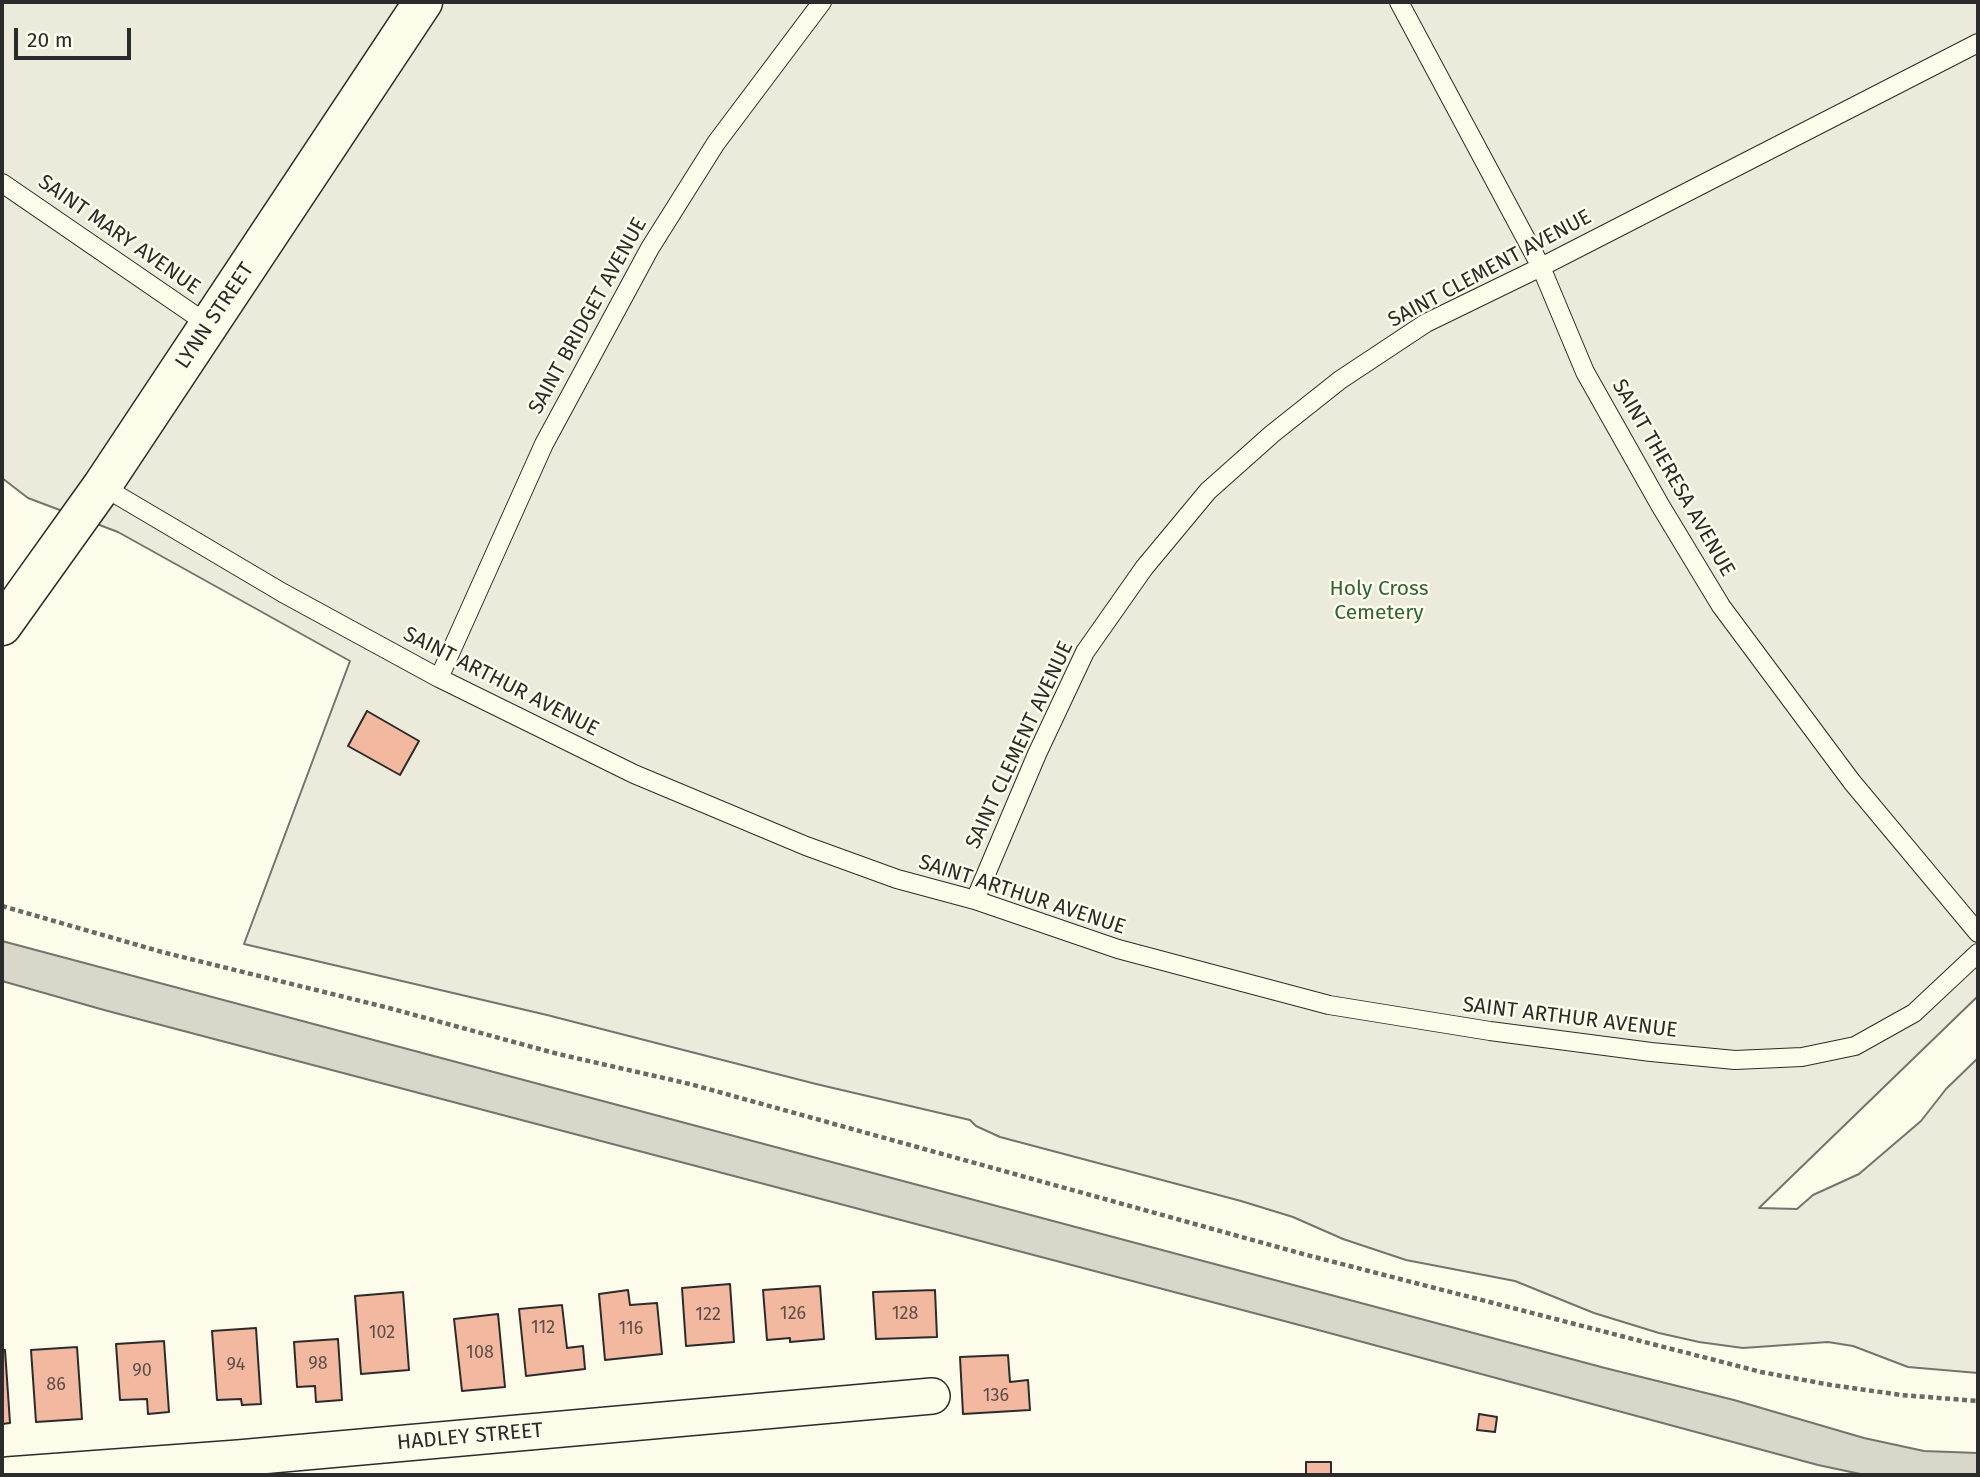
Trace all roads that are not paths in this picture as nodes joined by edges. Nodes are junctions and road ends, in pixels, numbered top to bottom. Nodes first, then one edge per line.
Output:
1 (423, 2) edge
2 (822, 2) edge
3 (1399, 2) edge
4 (1978, 43) edge
5 (2, 183) edge
6 (1541, 267) junction
7 (209, 325) junction
8 (102, 486) junction
9 (2, 626) edge
10 (439, 678) junction
11 (975, 900) junction
12 (1978, 933) edge
13 (1978, 953) edge
14 (932, 1396) dead end
15 (238, 1467) edge
16 (7, 1475) edge

1 - 7 main road, LYNN STREET
2 - 10 lane, SAINT BRIDGET AVENUE
3 - 6 lane, SAINT THERESA AVENUE
4 - 6 lane, SAINT CLEMENT AVENUE
5 - 7 lane, SAINT MARY AVENUE
6 - 11 lane, SAINT CLEMENT AVENUE
6 - 12 lane, SAINT THERESA AVENUE
7 - 8 main road, LYNN STREET
8 - 9 main road, LYNN STREET
8 - 10 lane, SAINT ARTHUR AVENUE
10 - 11 lane, SAINT ARTHUR AVENUE
11 - 13 lane, SAINT ARTHUR AVENUE
14 - 15 street, HADLEY STREET
15 - 16 street, HADLEY STREET

